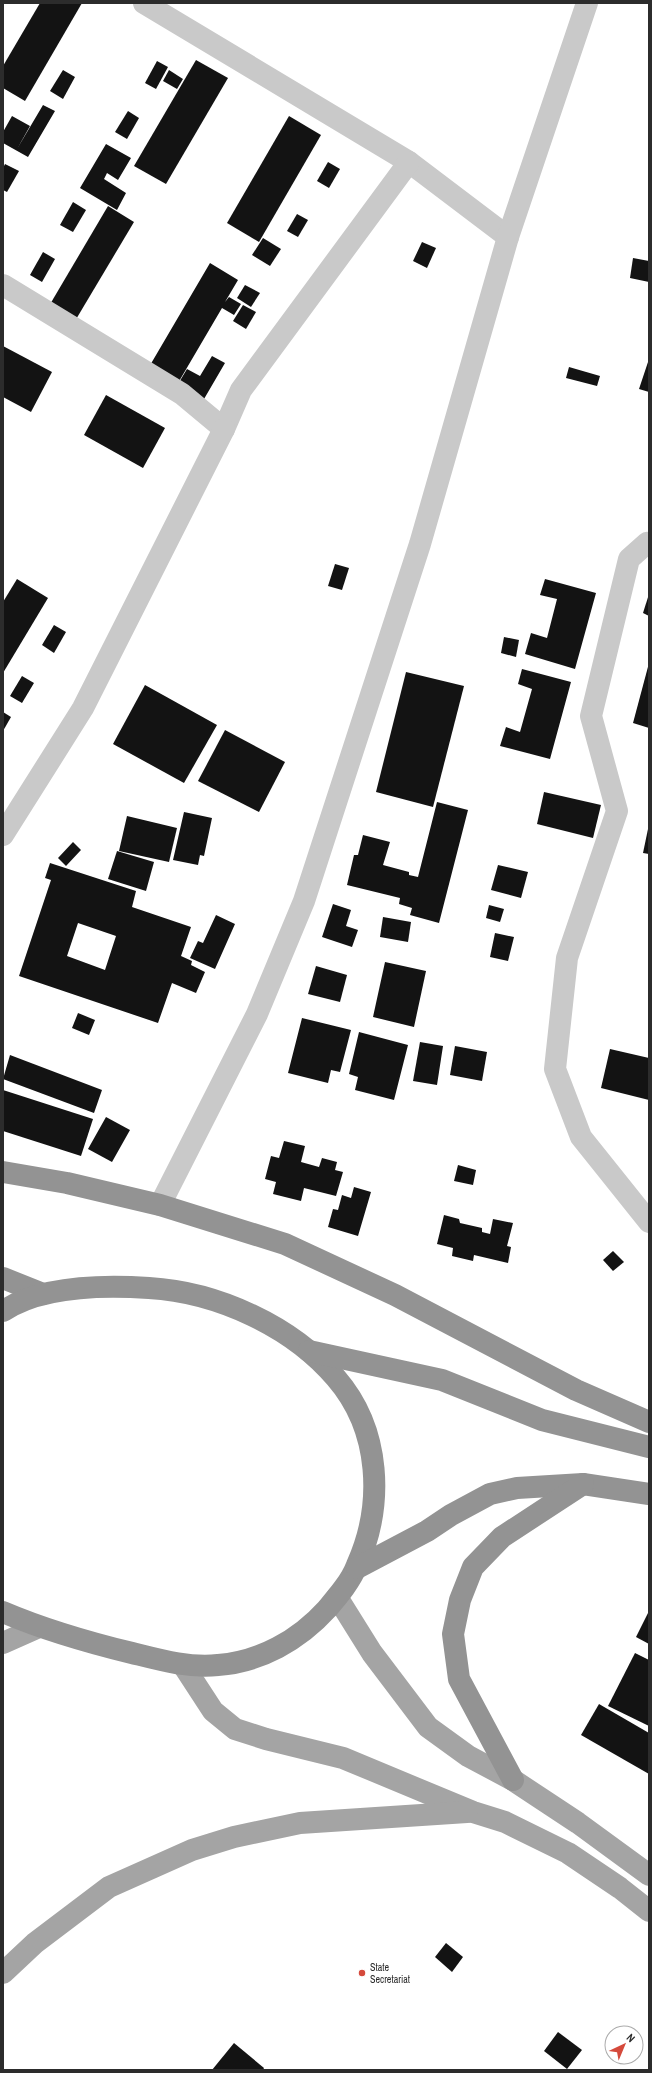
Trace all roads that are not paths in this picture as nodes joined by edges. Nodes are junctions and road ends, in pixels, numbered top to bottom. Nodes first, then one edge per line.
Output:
1 (144, 3) edge
2 (588, 3) edge
3 (410, 162) junction
4 (508, 237) junction
5 (3, 285) edge
6 (224, 429) junction
7 (649, 544) edge
8 (3, 835) edge
9 (3, 1172) edge
10 (160, 1205) junction
11 (649, 1222) edge
12 (3, 1278) edge
13 (43, 1294) junction
14 (3, 1311) edge
15 (309, 1351) junction
16 (649, 1422) edge
17 (649, 1447) edge
18 (583, 1484) junction
19 (649, 1494) edge
20 (357, 1568) junction
21 (337, 1598) junction
22 (3, 1612) edge
23 (39, 1627) junction
24 (3, 1643) edge
25 (183, 1665) junction
26 (513, 1780) junction
27 (473, 1812) junction
28 (649, 1875) edge
29 (649, 1911) edge
30 (3, 1974) edge

1 - 3 street
2 - 4 street
3 - 4 street
3 - 6 street
4 - 10 street
5 - 6 street
6 - 8 street
7 - 11 street
9 - 10 highway
10 - 16 highway
12 - 13 highway
13 - 14 highway
13 - 15 highway
15 - 17 highway
15 - 20 highway
18 - 19 highway
18 - 20 highway
18 - 26 highway
20 - 21 highway
21 - 25 highway
21 - 26 main road
22 - 23 highway
23 - 24 main road
23 - 25 highway
25 - 27 main road
26 - 28 main road
27 - 29 main road
27 - 30 main road

